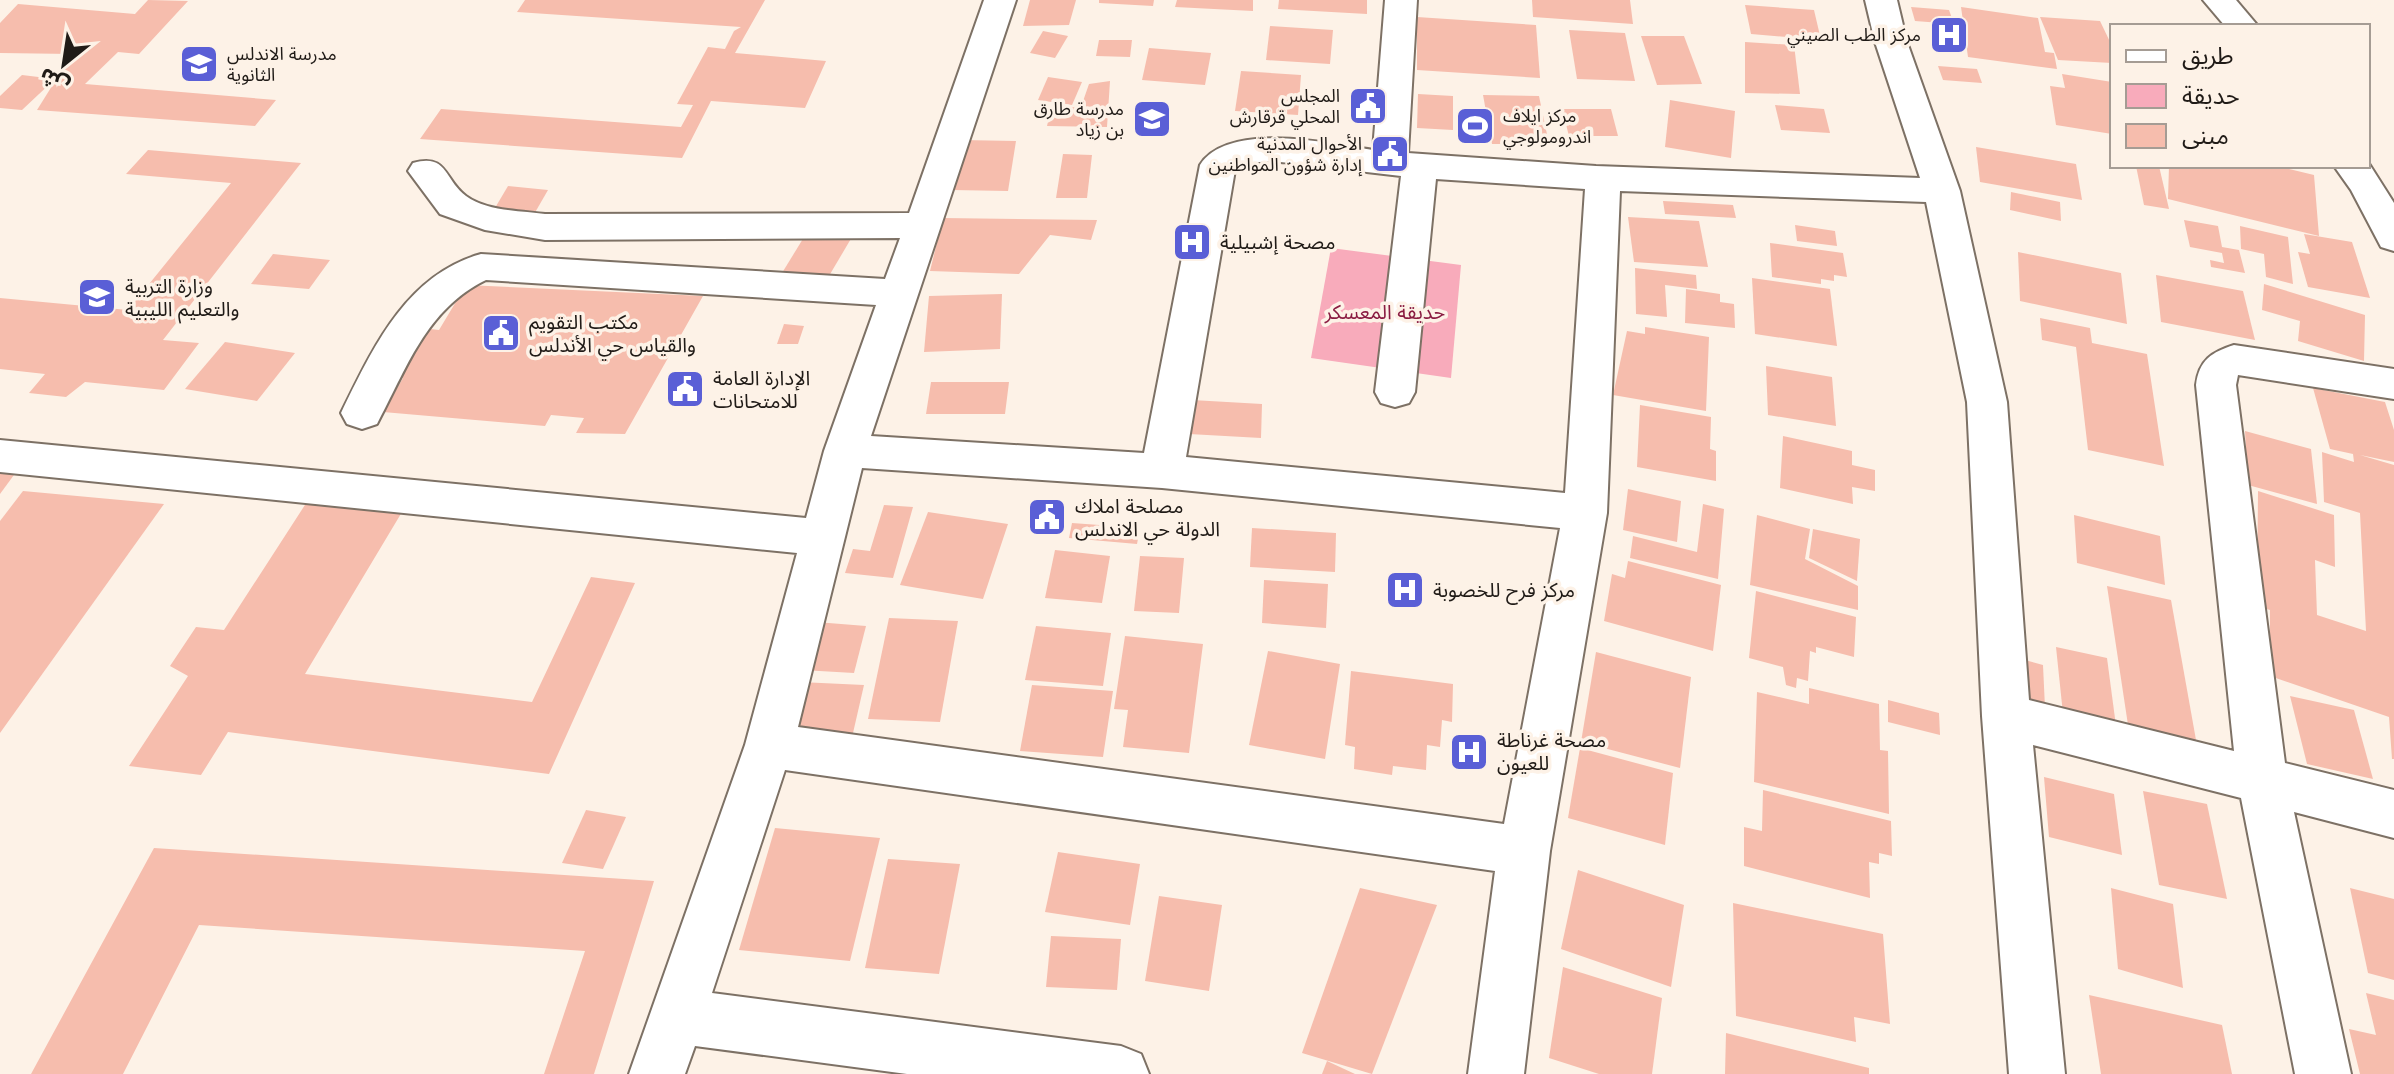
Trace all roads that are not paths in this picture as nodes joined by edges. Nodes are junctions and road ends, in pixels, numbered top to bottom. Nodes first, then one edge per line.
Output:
1 (1000, 0) edge
2 (1401, 0) edge
3 (1881, 0) edge
4 (2219, 0) edge
5 (2240, 24) edge
6 (1405, 164) junction
7 (426, 171) dead end
8 (1603, 180) junction
9 (2371, 181) edge
10 (1942, 191) junction
11 (923, 225) junction
12 (2394, 238) edge
13 (899, 293) junction
14 (2394, 384) edge
15 (1395, 392) dead end
16 (362, 413) dead end
17 (845, 451) junction
18 (0, 456) edge
19 (1162, 471) junction
20 (1585, 513) junction
21 (820, 537) junction
22 (2006, 716) junction
23 (769, 745) junction
24 (2262, 779) junction
25 (2394, 814) edge
26 (1524, 851) junction
27 (677, 1016) junction
28 (657, 1074) edge
29 (1121, 1074) edge
30 (1496, 1074) edge
31 (2037, 1074) edge
32 (2323, 1074) edge

1 - 11 street
2 - 6 street
3 - 10 street
4 - 5 street
6 - 8 street
6 - 15 street
6 - 19 street
7 - 11 street
8 - 10 street
8 - 20 street
9 - 12 street
10 - 22 street
11 - 13 street
13 - 16 street
13 - 17 street
14 - 24 street
17 - 19 street
17 - 21 street
18 - 21 street
19 - 20 street
20 - 26 street
21 - 23 street
22 - 24 street
22 - 31 street
23 - 26 street
23 - 27 street
24 - 25 street
24 - 32 street
26 - 30 street
27 - 28 street
27 - 29 street

